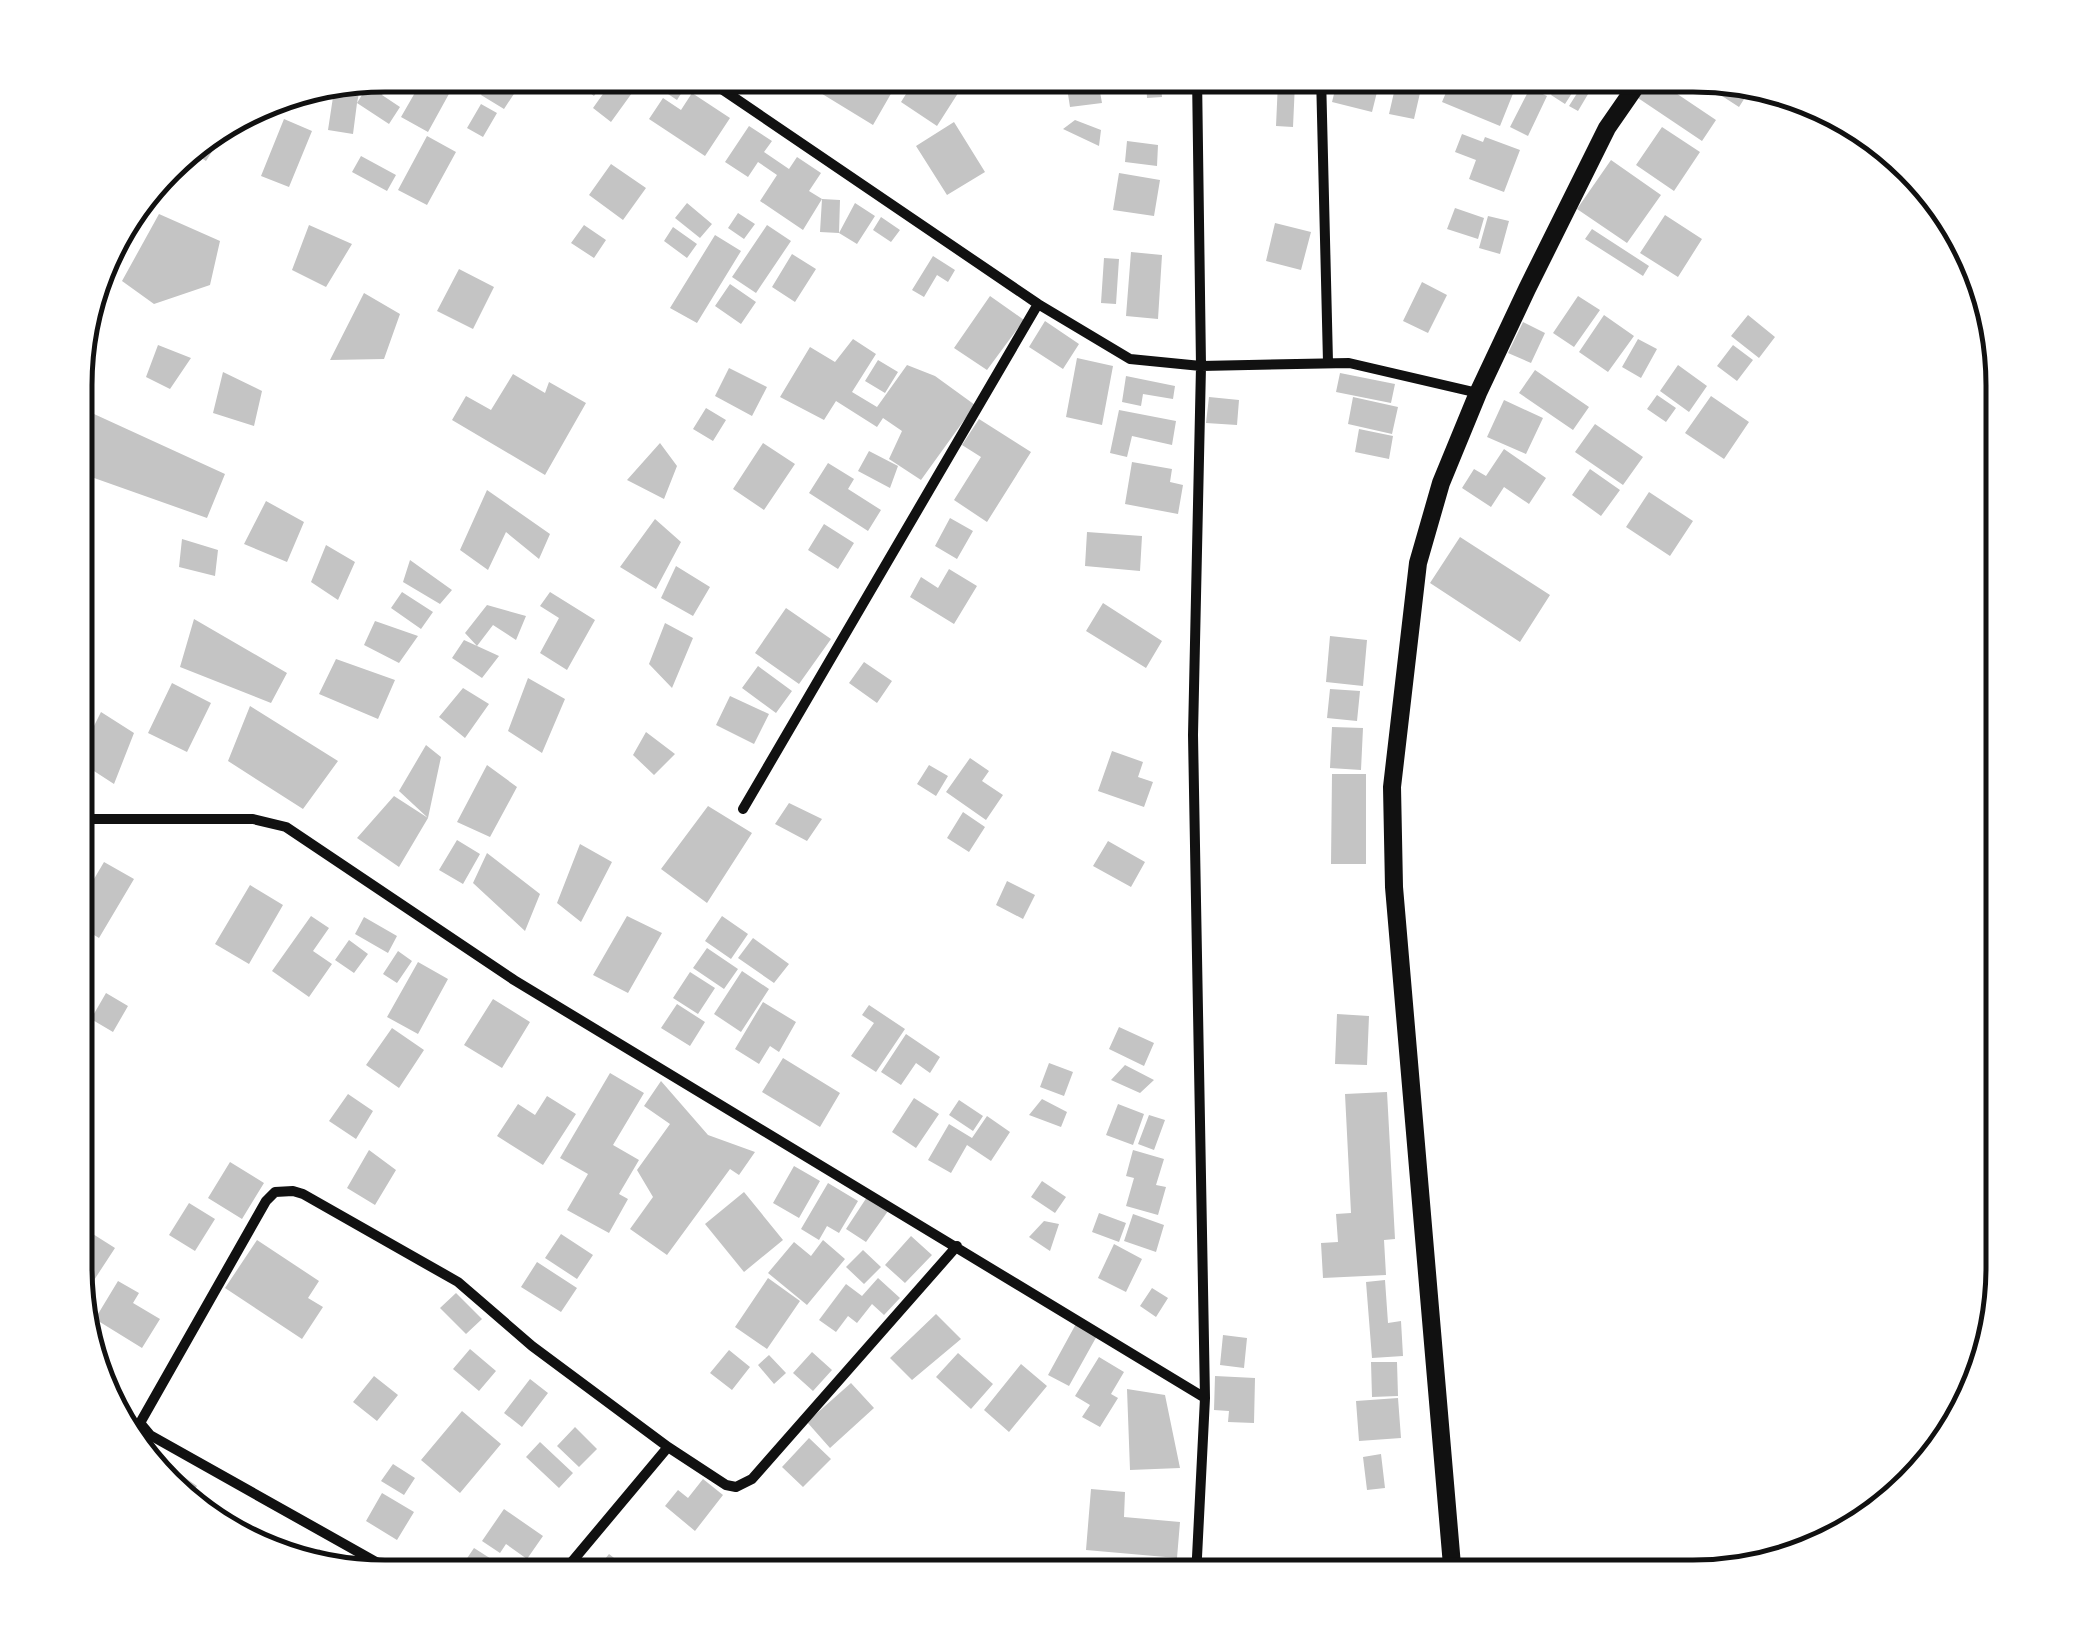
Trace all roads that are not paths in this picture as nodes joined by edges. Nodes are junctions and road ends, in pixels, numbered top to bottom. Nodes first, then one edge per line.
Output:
1 (727, 93) edge
2 (1196, 93) edge
3 (1321, 93) edge
4 (1631, 93) edge
5 (1038, 304) junction
6 (1328, 362) junction
7 (1201, 366) junction
8 (1478, 393) junction
9 (743, 809) dead end
10 (92, 819) edge
11 (957, 1246) junction
12 (1205, 1398) junction
13 (668, 1447) junction
14 (371, 1559) edge
15 (574, 1559) edge
16 (1197, 1560) edge
17 (1451, 1560) edge

1 - 5 street
2 - 7 street
3 - 6 street
4 - 8 highway
5 - 7 street
5 - 9 street
6 - 7 street
6 - 8 street
7 - 12 street
8 - 17 highway
10 - 11 street
11 - 12 street
11 - 13 street
12 - 16 street
13 - 14 street
13 - 15 street

